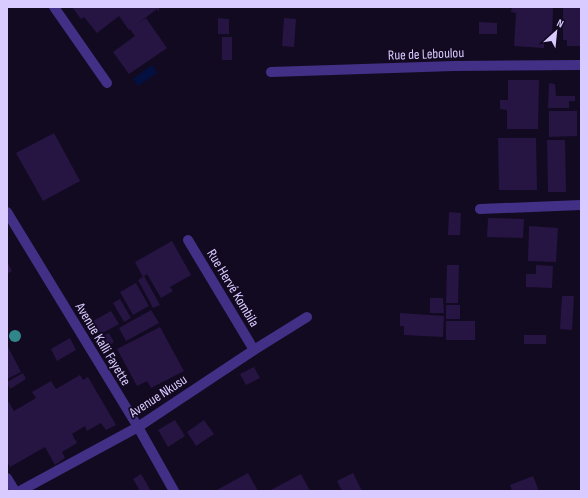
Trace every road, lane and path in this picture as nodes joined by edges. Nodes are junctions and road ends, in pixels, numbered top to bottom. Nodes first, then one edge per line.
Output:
1 (54, 7) edge
2 (581, 65) edge
3 (272, 72) dead end
4 (107, 83) dead end
5 (581, 205) edge
6 (480, 209) dead end
7 (7, 212) edge
8 (188, 240) dead end
9 (307, 317) dead end
10 (254, 350) junction
11 (138, 427) junction
12 (7, 478) edge
13 (15, 491) edge
14 (20, 491) edge
15 (174, 491) edge

1 - 4 street
2 - 3 street, Rue de Leboulou
5 - 6 street
7 - 11 street, Avenue Kalli Fayette
8 - 10 street, Rue Hervé Kombila
9 - 10 street, Avenue Nkusu
10 - 11 street, Avenue Nkusu
11 - 14 street, Avenue Nkusu
11 - 15 street, Avenue Kalli Fayette
12 - 13 street

